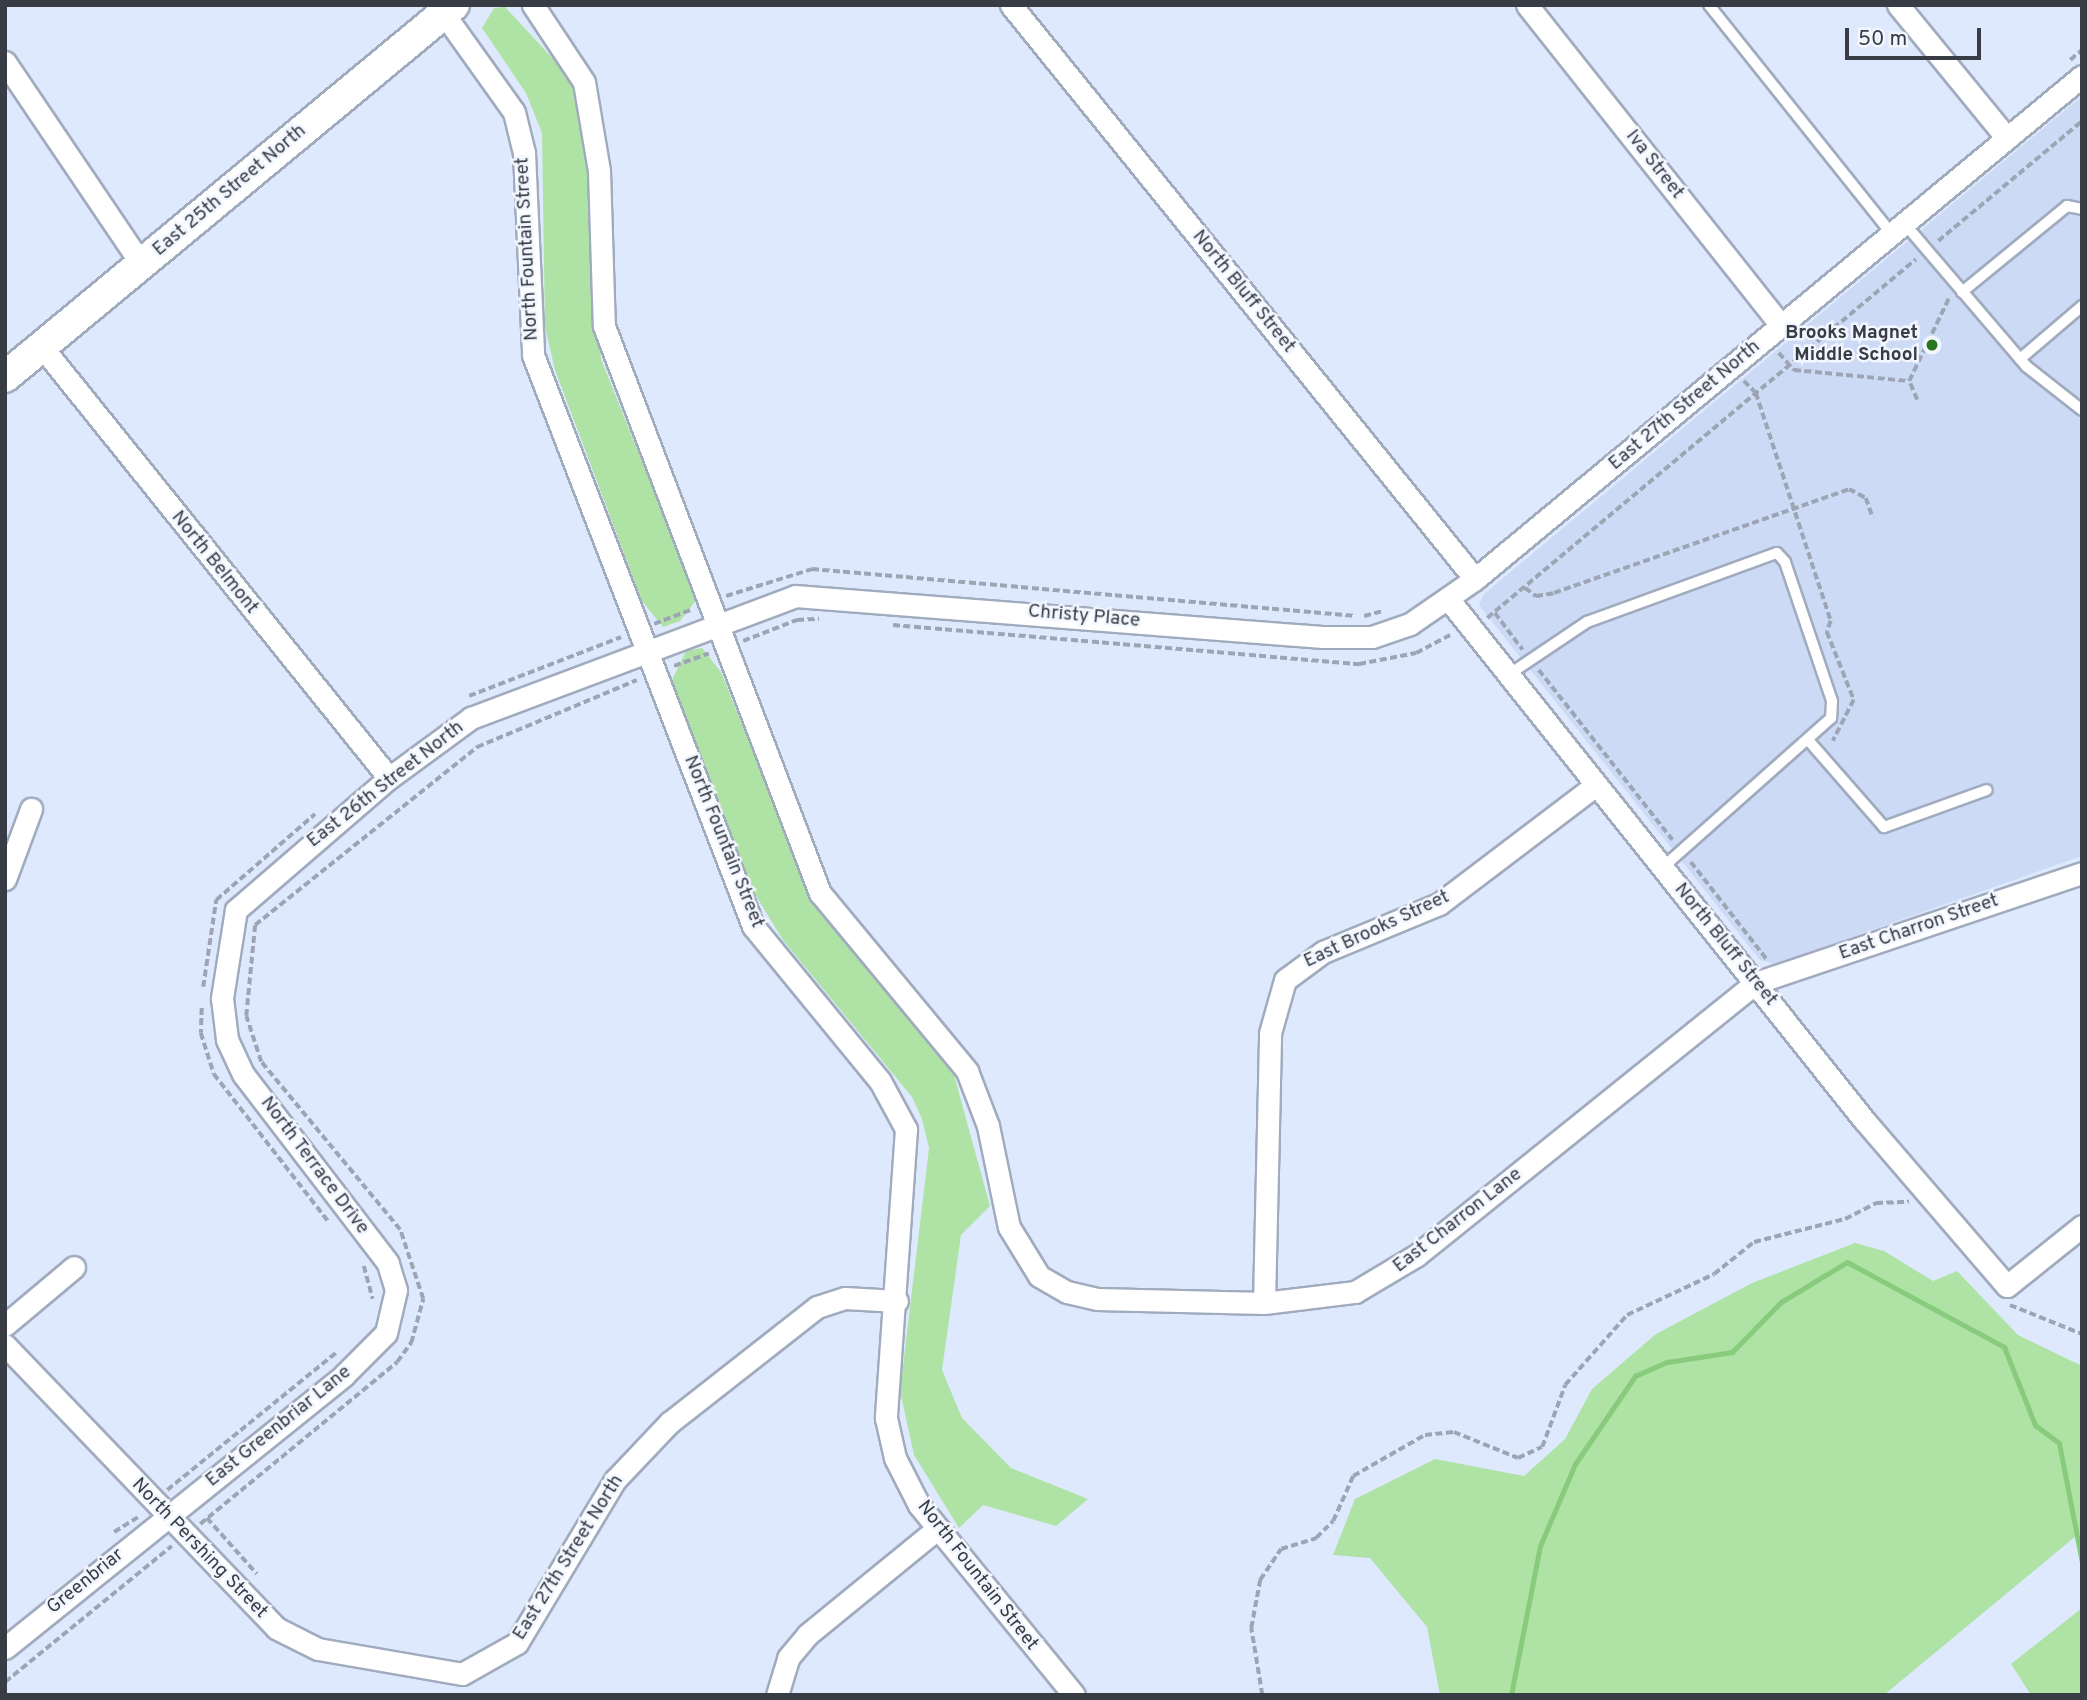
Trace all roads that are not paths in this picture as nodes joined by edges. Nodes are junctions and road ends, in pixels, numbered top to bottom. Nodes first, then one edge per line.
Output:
1 (533, 5) edge
2 (1011, 5) edge
3 (1527, 5) edge
4 (1709, 5) edge
5 (1898, 5) edge
6 (449, 10) edge
7 (5, 62) edge
8 (2082, 76) edge
9 (2007, 138) junction
10 (2082, 209) edge
11 (1897, 228) junction
12 (141, 264) junction
13 (1962, 292) junction
14 (2082, 306) edge
15 (1781, 326) junction
16 (42, 347) junction
17 (2020, 359) junction
18 (5, 377) edge
19 (2082, 410) edge
20 (1475, 579) junction
21 (1448, 600) junction
22 (716, 625) junction
23 (646, 651) junction
24 (1508, 675) junction
25 (1809, 741) junction
26 (389, 778) junction
27 (1597, 785) junction
28 (1987, 790) dead end
29 (31, 808) dead end
30 (1662, 868) junction
31 (2082, 873) edge
32 (5, 879) edge
33 (1755, 983) junction
34 (222, 998) joint
35 (2082, 1226) edge
36 (74, 1267) dead end
37 (897, 1301) junction
38 (1264, 1303) junction
39 (5, 1325) edge
40 (386, 1333) joint
41 (5, 1345) edge
42 (160, 1509) junction
43 (938, 1528) junction
44 (5, 1648) edge
45 (439, 1673) joint
46 (777, 1695) edge
47 (1074, 1695) edge

1 - 22 street
2 - 20 street, North Bluff Street
3 - 15 street, Iva Street
4 - 11 lane
5 - 9 street
6 - 12 street, East 25th Street North
6 - 23 street, North Fountain Street
7 - 12 street
8 - 9 street, East 27th Street North
9 - 11 street, East 27th Street North
10 - 13 lane
11 - 13 lane
11 - 15 street, East 27th Street North
12 - 16 street, East 25th Street North
13 - 17 lane
14 - 17 lane
15 - 20 street, East 27th Street North
16 - 18 street, East 25th Street North
16 - 26 street, North Belmont
17 - 19 lane
20 - 21 street, East 27th Street North
21 - 22 street, Christy Place
21 - 24 street, North Bluff Street
22 - 23 street, East 26th Street North
22 - 38 street, East Charron Lane
23 - 26 street, East 26th Street North
23 - 37 street, North Fountain Street
24 - 25 lane
24 - 27 street, North Bluff Street
25 - 28 lane
25 - 30 lane
26 - 34 street, East 26th Street North
27 - 30 street, North Bluff Street
27 - 38 street, East Brooks Street
29 - 32 street
30 - 33 street, North Bluff Street
31 - 33 street, East Charron Street
33 - 35 street, North Bluff Street
33 - 38 street, East Charron Lane
34 - 40 street, North Terrace Drive
36 - 39 street
37 - 43 street, North Fountain Street
37 - 45 street, East 27th Street North
40 - 42 street, East Greenbriar Lane
41 - 42 street, North Pershing Street
42 - 44 street, Greenbriar
42 - 45 street, North Pershing Street
43 - 46 street
43 - 47 street, North Fountain Street

